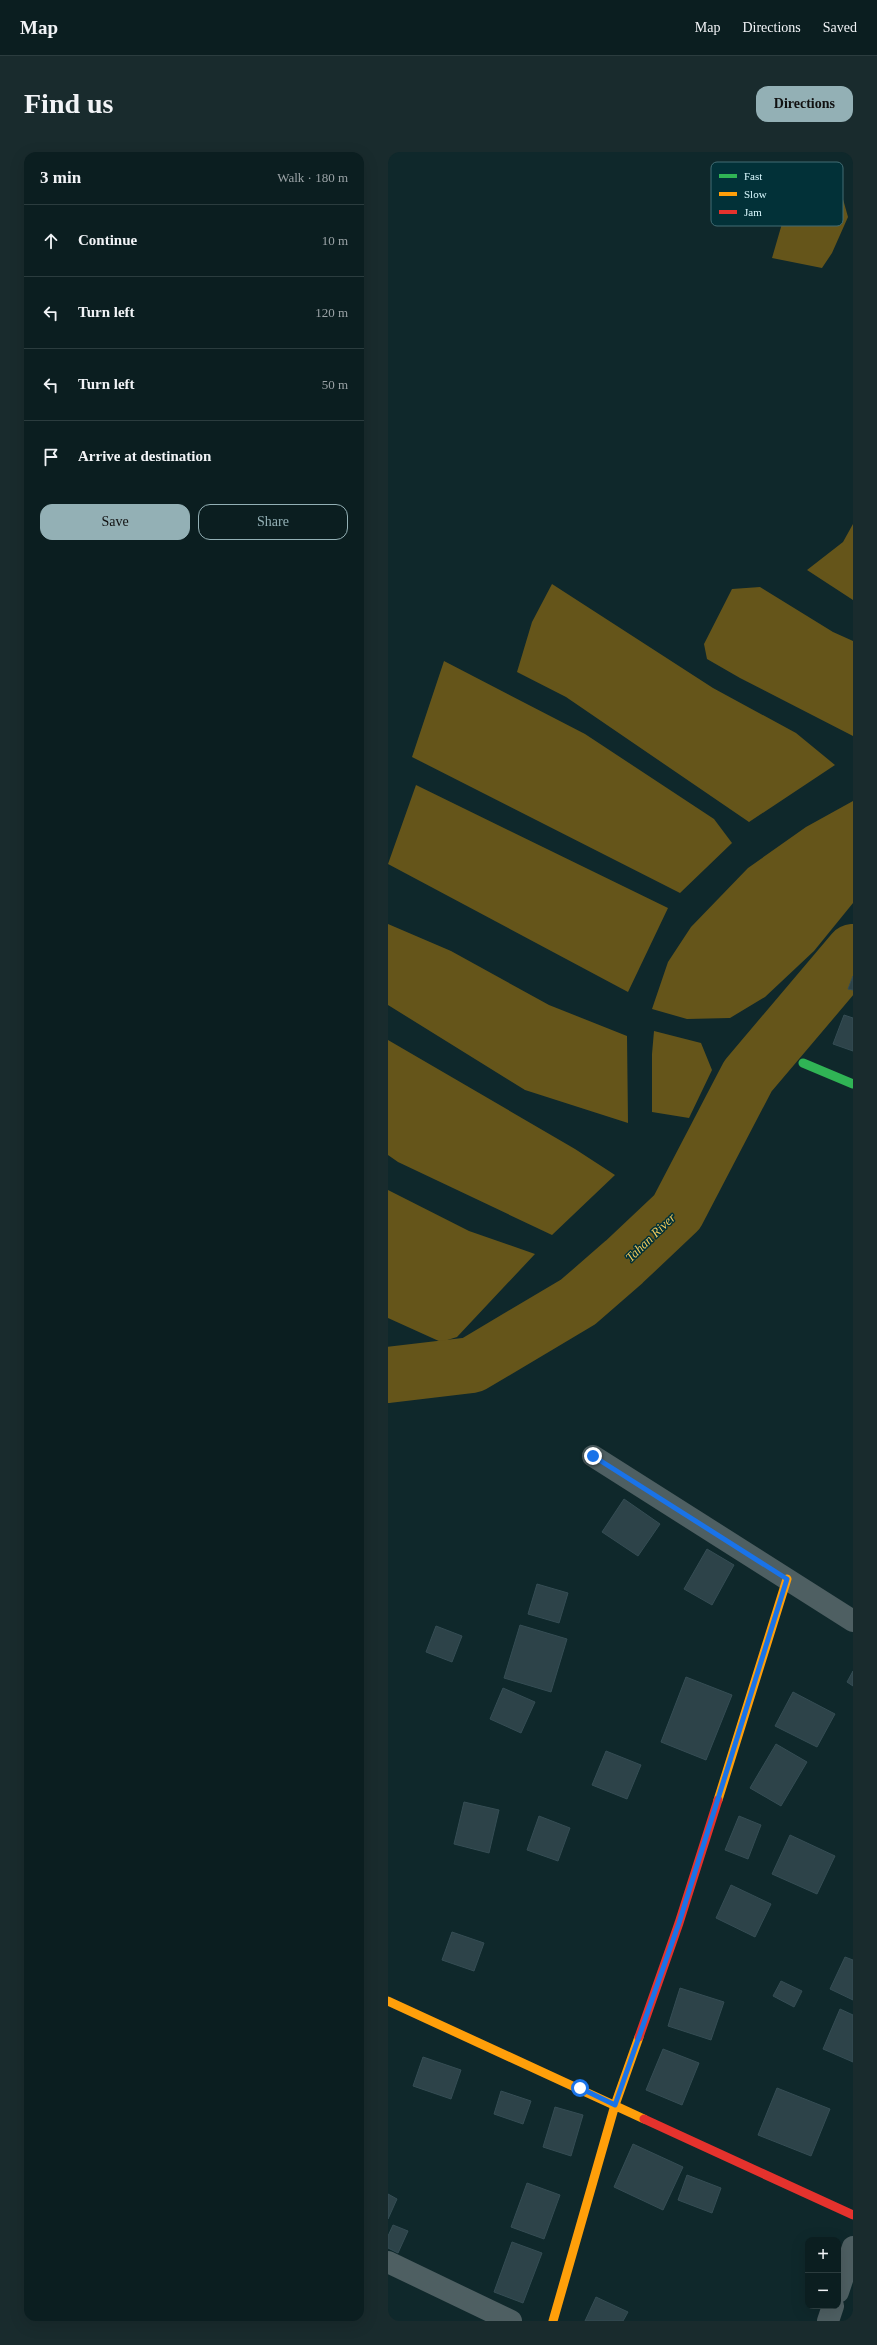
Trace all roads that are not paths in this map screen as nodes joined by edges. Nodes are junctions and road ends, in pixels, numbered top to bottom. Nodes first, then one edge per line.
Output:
1 (803, 1063) dead end
2 (853, 1084) edge
3 (593, 1456) dead end
4 (787, 1579) junction
5 (853, 1621) edge
6 (388, 2001) edge
7 (615, 2105) junction
8 (853, 2215) edge
9 (853, 2247) edge
10 (388, 2262) edge
11 (841, 2283) edge
12 (832, 2309) edge
13 (511, 2321) edge
14 (553, 2321) edge
15 (828, 2321) edge

1 - 2 street
3 - 4 street
4 - 5 street
4 - 7 street
6 - 7 street
7 - 8 street
7 - 14 street
9 - 11 street
10 - 13 street
12 - 15 street

